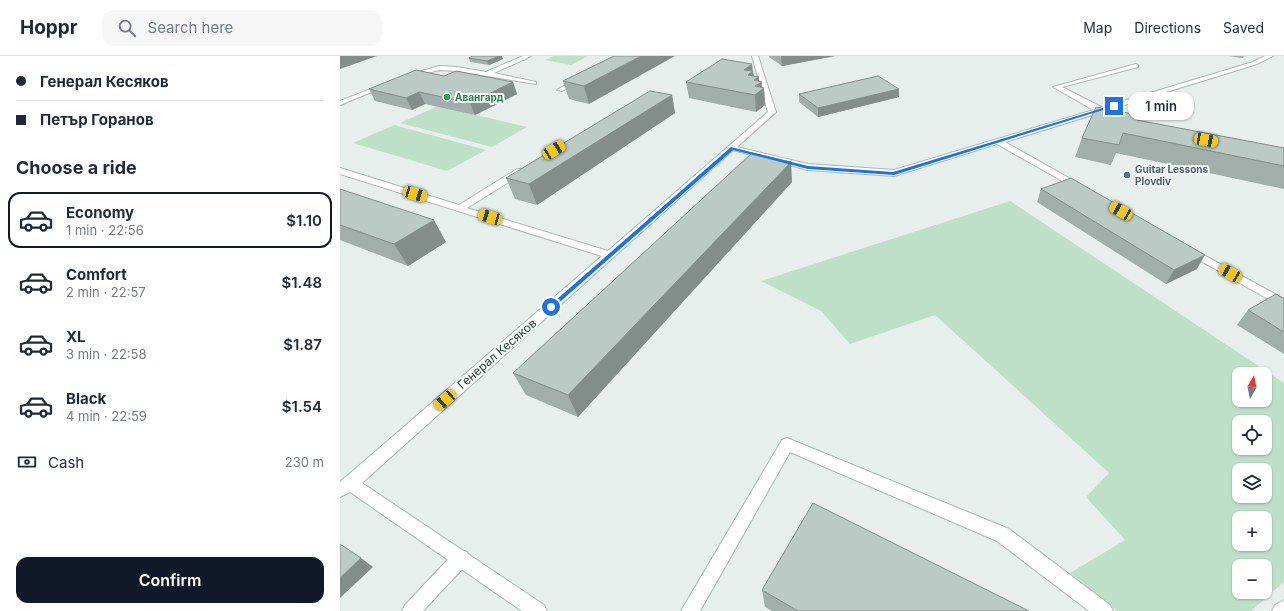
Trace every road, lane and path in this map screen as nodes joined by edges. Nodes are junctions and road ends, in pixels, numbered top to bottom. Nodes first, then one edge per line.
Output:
1 (755, 56) edge
2 (1270, 56) edge
3 (526, 57) edge
4 (1136, 66) dead end
5 (487, 74) junction
6 (402, 78) edge
7 (581, 78) edge
8 (534, 83) dead end
9 (388, 84) edge
10 (560, 90) dead end
11 (340, 103) edge
12 (1100, 110) junction
13 (1082, 116) junction
14 (1098, 119) edge
15 (998, 141) junction
16 (733, 148) junction
17 (527, 167) edge
18 (340, 171) edge
19 (1087, 192) edge
20 (460, 208) junction
21 (1182, 246) edge
22 (610, 255) junction
23 (1284, 304) edge
24 (345, 487) edge
25 (461, 558) junction
26 (1284, 609) edge
27 (411, 611) edge
28 (538, 611) edge
29 (690, 611) edge
30 (1104, 611) edge
31 (1282, 611) edge

1 - 16 street, Генерал Кесяков
2 - 12 street
3 - 5 street
4 - 12 street
5 - 6 street
5 - 8 street
7 - 10 street
9 - 11 street
12 - 13 street
13 - 14 street
13 - 15 street
15 - 16 street
15 - 19 street
16 - 22 street, Генерал Кесяков
17 - 20 street
18 - 20 street
20 - 22 street
21 - 23 street
22 - 24 street, Генерал Кесяков
24 - 25 street
25 - 27 street
25 - 28 street
26 - 31 street
29 - 30 street

